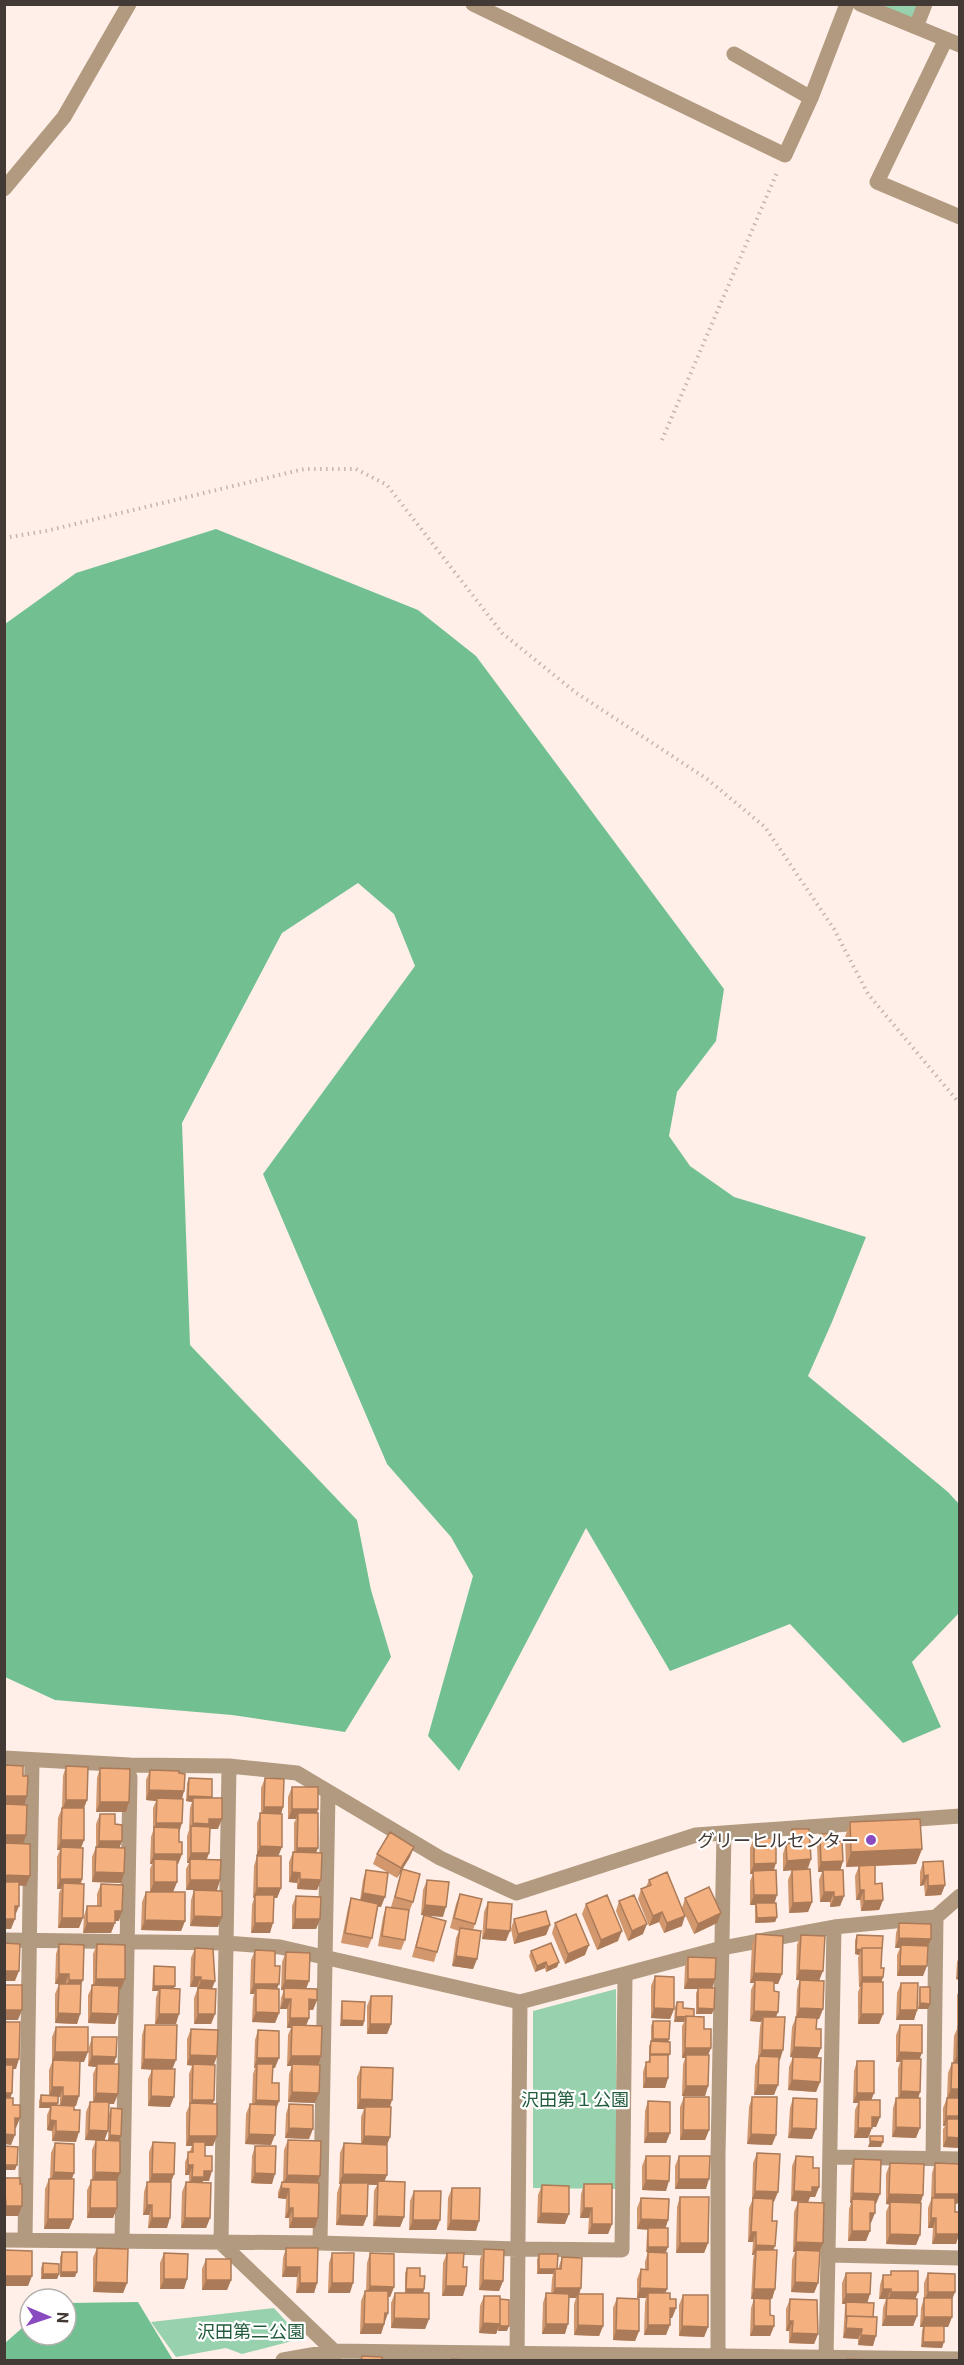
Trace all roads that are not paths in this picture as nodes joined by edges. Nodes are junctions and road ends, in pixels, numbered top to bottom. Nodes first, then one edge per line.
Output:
1 (129, 4) edge
2 (847, 4) edge
3 (860, 4) edge
4 (925, 4) edge
5 (483, 6) edge
6 (916, 27) junction
7 (953, 42) edge
8 (734, 54) dead end
9 (811, 98) junction
10 (4, 189) edge
11 (960, 217) edge
12 (4, 1758) edge
13 (32, 1760) junction
14 (130, 1765) junction
15 (229, 1767) junction
16 (328, 1793) junction
17 (960, 1816) edge
18 (724, 1833) junction
19 (960, 1896) edge
20 (936, 1917) junction
21 (834, 1927) junction
22 (4, 1940) edge
23 (30, 1941) junction
24 (127, 1941) junction
25 (226, 1943) junction
26 (722, 1948) junction
27 (325, 1957) junction
28 (625, 1975) junction
29 (520, 2002) junction
30 (830, 2157) junction
31 (933, 2159) junction
32 (960, 2160) edge
33 (4, 2240) edge
34 (25, 2240) junction
35 (122, 2240) junction
36 (221, 2243) junction
37 (320, 2243) junction
38 (518, 2249) junction
39 (828, 2255) junction
40 (960, 2258) edge
41 (334, 2356) edge
42 (424, 2357) edge
43 (517, 2357) edge
44 (619, 2358) edge
45 (718, 2358) edge
46 (826, 2359) edge
47 (960, 2359) edge
48 (927, 2360) edge
49 (283, 2361) edge

1 - 10 street
2 - 9 street
3 - 6 street
4 - 6 street
5 - 9 street
6 - 7 street
7 - 11 street
8 - 9 street
12 - 13 street
13 - 14 street
13 - 23 street
14 - 15 street
14 - 24 street
15 - 16 street
15 - 25 street
16 - 18 street
16 - 27 street
17 - 18 street
18 - 26 street
19 - 20 street
20 - 21 street
20 - 31 street
21 - 26 street
21 - 30 street
22 - 23 street
23 - 24 street
23 - 34 street
24 - 25 street
24 - 35 street
25 - 27 street
25 - 36 street
26 - 28 street
26 - 45 street
27 - 29 street
27 - 37 street
28 - 29 street
28 - 38 street
29 - 38 street
30 - 31 street
30 - 39 street
31 - 32 street
33 - 34 street
34 - 35 street
35 - 36 street
36 - 37 street
36 - 41 street
37 - 38 street
38 - 43 street
39 - 40 street
39 - 46 street
41 - 42 street
41 - 49 street
42 - 43 street
43 - 44 street
44 - 45 street
45 - 46 street
46 - 48 street
47 - 48 street

